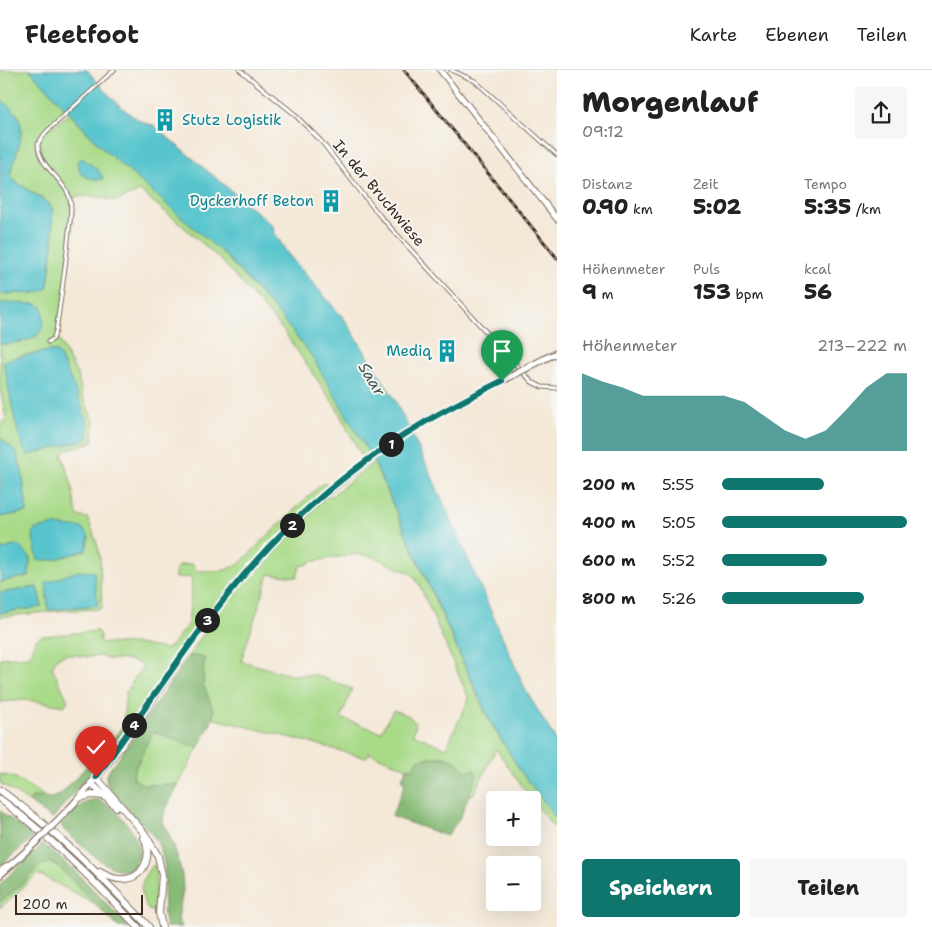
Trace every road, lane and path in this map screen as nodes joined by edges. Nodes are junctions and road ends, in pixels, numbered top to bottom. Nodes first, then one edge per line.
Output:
1 (114, 70) edge
2 (240, 70) edge
3 (451, 70) edge
4 (442, 71) edge
5 (557, 155) edge
6 (557, 219) edge
7 (48, 342) dead end
8 (557, 353) edge
9 (557, 388) edge
10 (94, 780) junction
11 (0, 790) edge
12 (105, 797) junction
13 (79, 798) junction
14 (0, 799) edge
15 (12, 864) junction
16 (95, 870) junction
17 (0, 871) edge
18 (0, 875) edge
19 (138, 927) edge
20 (149, 927) edge
21 (162, 927) edge

1 - 7 street
2 - 9 street, In der Bruchwiese
3 - 5 street
4 - 6 street
8 - 10 main road, bridge
10 - 12 highway
10 - 13 main road
10 - 21 highway
11 - 16 highway
12 - 13 highway
12 - 16 highway
13 - 15 main road, bridge
14 - 19 highway
15 - 17 highway
15 - 18 main road
16 - 20 highway

